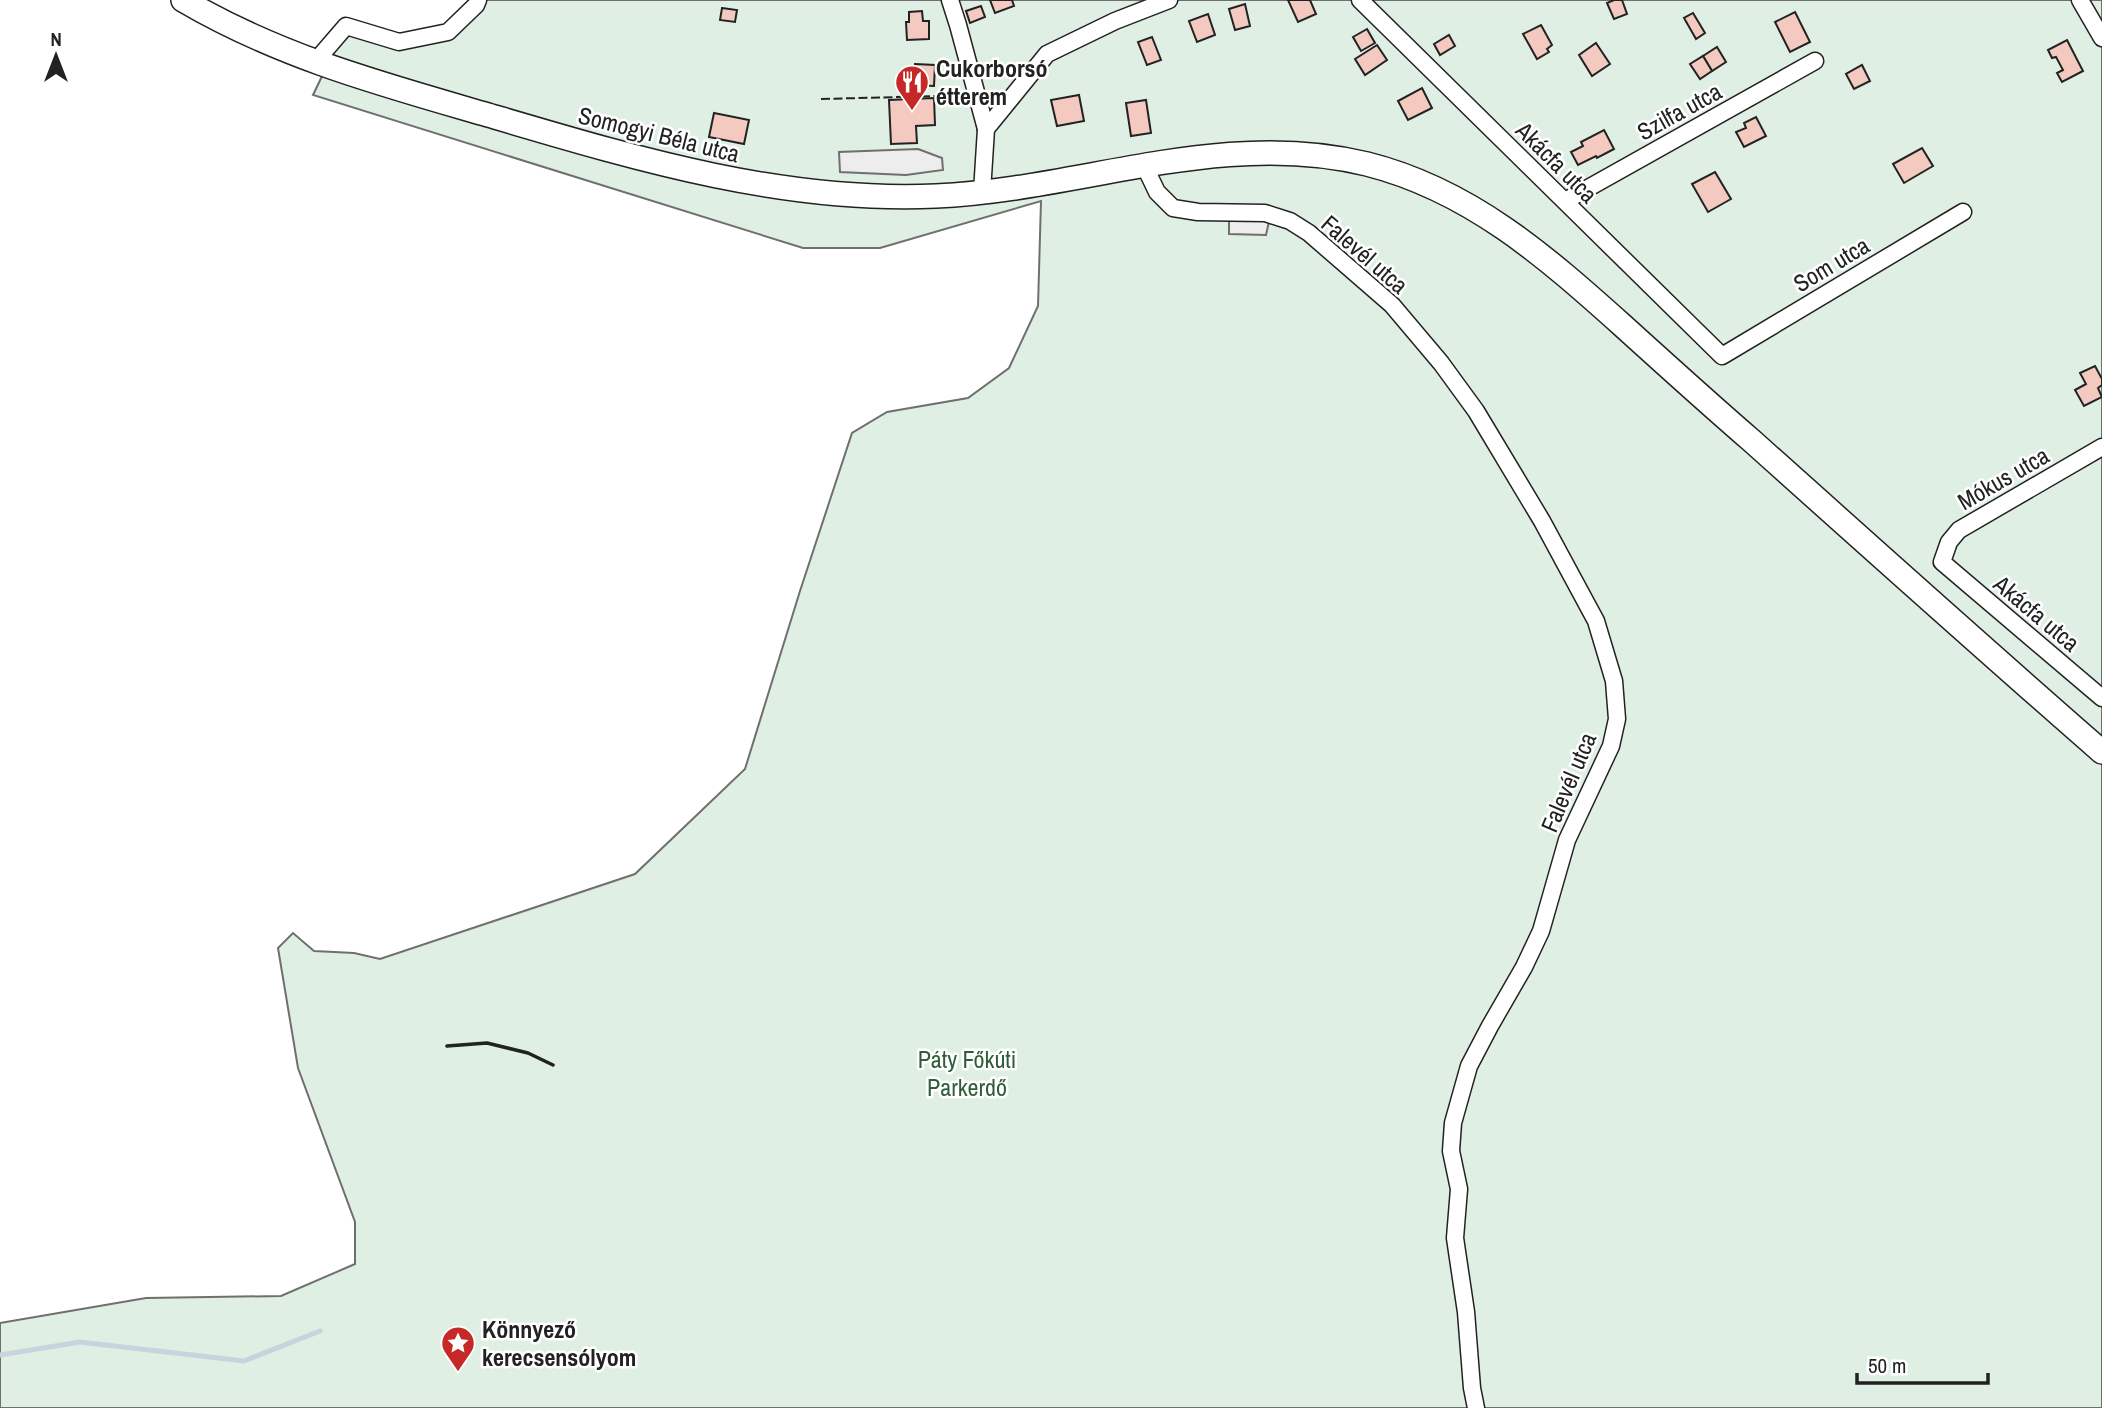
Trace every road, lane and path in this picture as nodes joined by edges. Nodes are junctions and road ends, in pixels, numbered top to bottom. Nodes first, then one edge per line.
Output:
1 (183, 0) edge
2 (478, 0) edge
3 (950, 0) edge
4 (1169, 0) edge
5 (1360, 0) edge
6 (2080, 0) edge
7 (2102, 38) edge
8 (1815, 61) dead end
9 (315, 62) junction
10 (986, 129) junction
11 (1144, 164) junction
12 (982, 192) junction
13 (1565, 201) junction
14 (1963, 212) dead end
15 (1722, 356) joint
16 (2102, 447) edge
17 (1942, 562) joint
18 (2102, 698) edge
19 (2102, 752) edge
20 (1476, 1408) edge

1 - 9 main road, Somogyi Béla utca
2 - 9 street
3 - 10 street
4 - 10 street
5 - 13 street, Akácfa utca
6 - 7 street
8 - 13 street, Szilfa utca
9 - 12 main road, Somogyi Béla utca
10 - 12 street
11 - 12 main road, Somogyi Béla utca
11 - 19 main road, Somogyi Béla utca
11 - 20 street, Falevél utca
13 - 15 street, Akácfa utca
14 - 15 street, Som utca
16 - 17 street, Mókus utca
17 - 18 street, Akácfa utca

